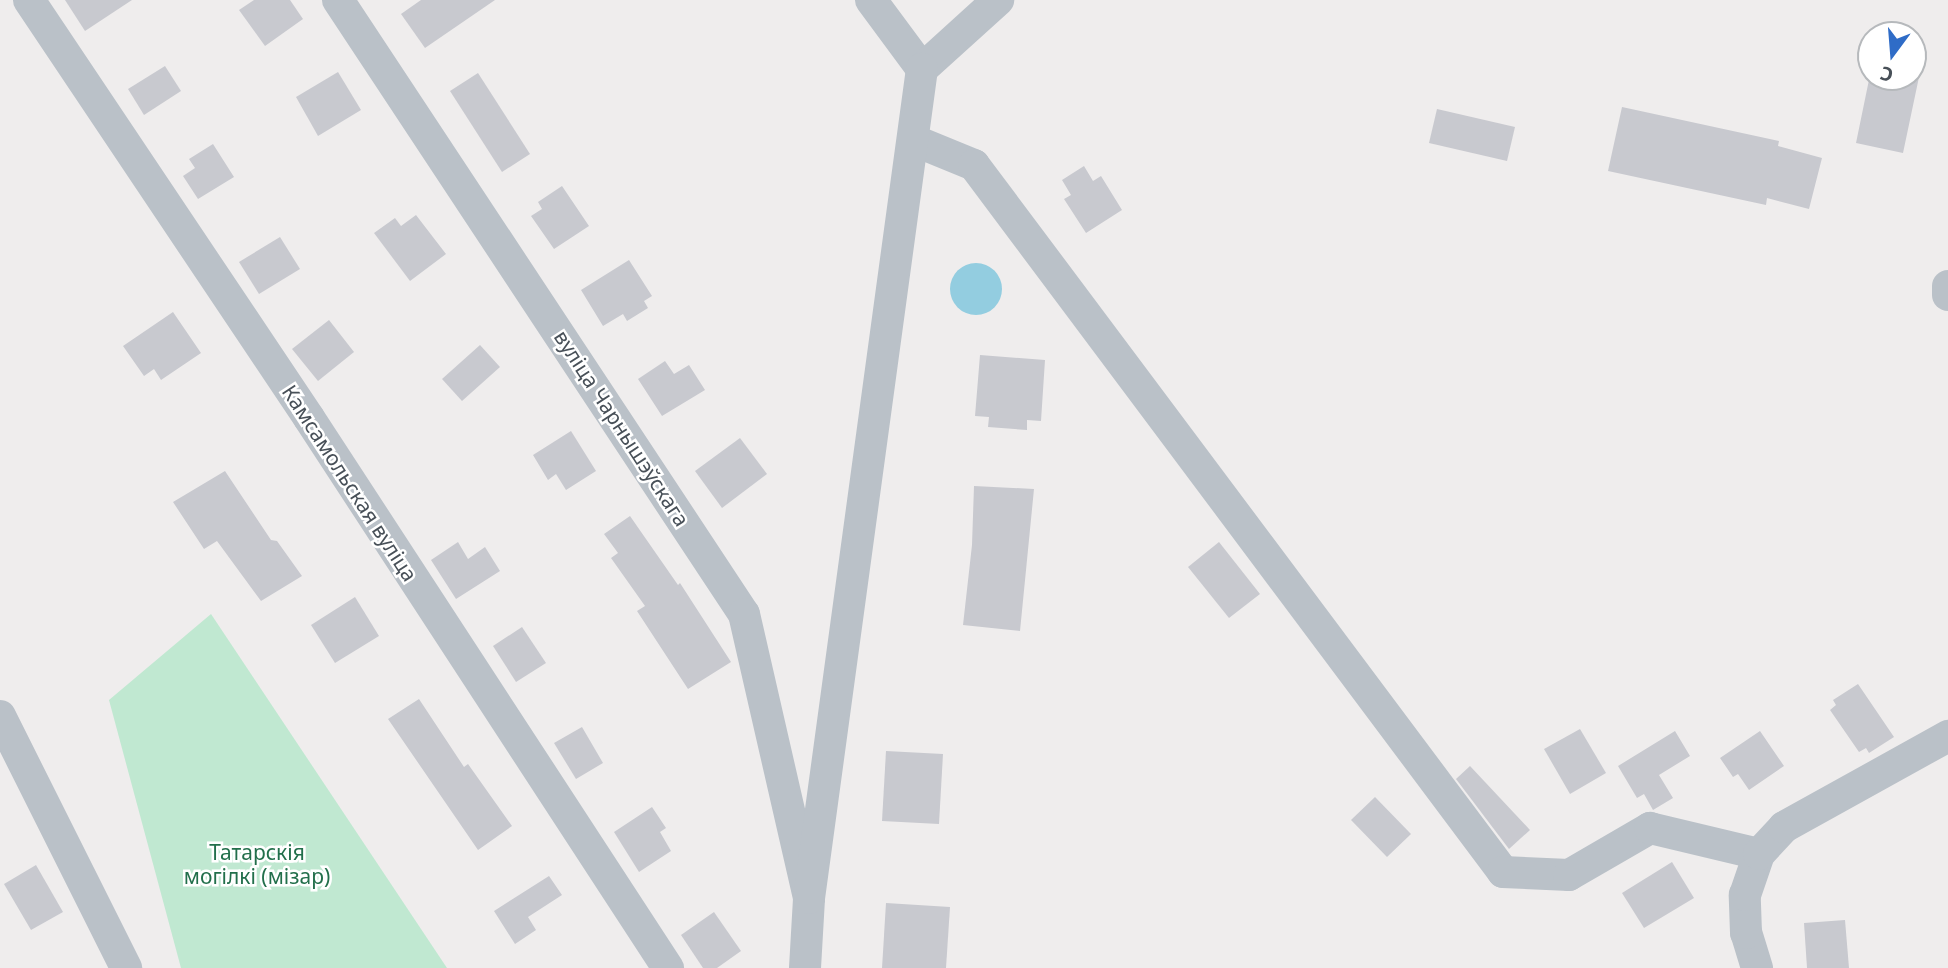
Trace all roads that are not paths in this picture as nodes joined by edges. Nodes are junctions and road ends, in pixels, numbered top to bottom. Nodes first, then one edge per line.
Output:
1 (29, 0) edge
2 (338, 0) edge
3 (871, 0) edge
4 (998, 0) edge
5 (922, 69) junction
6 (913, 140) junction
7 (1948, 286) edge
8 (1948, 295) edge
9 (0, 716) edge
10 (1948, 736) edge
11 (1759, 854) junction
12 (809, 898) junction
13 (126, 968) edge
14 (668, 968) edge
15 (805, 968) edge
16 (1757, 968) edge

1 - 14 street, Камсамольская вуліца
2 - 12 street, вуліца Чарнышэўскага
3 - 5 street
4 - 5 street
5 - 6 street, вуліца Чарнышэўскага
6 - 11 street
6 - 12 street, вуліца Чарнышэўскага
7 - 8 street
9 - 13 street
10 - 11 street
11 - 16 street
12 - 15 street, вуліца Чарнышэўскага

